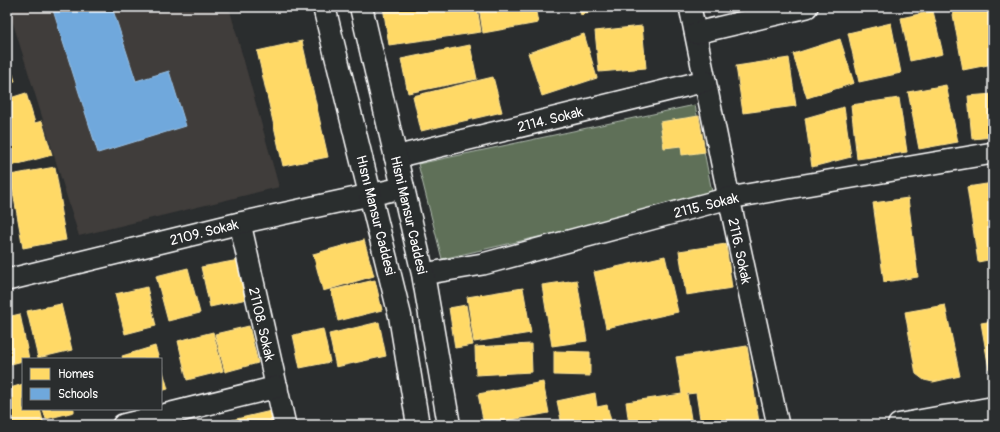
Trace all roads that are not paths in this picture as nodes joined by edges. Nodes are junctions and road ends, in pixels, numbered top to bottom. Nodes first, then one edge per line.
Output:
1 (324, 7) edge
2 (361, 7) edge
3 (690, 7) edge
4 (807, 7) edge
5 (696, 33) junction
6 (705, 81) junction
7 (993, 153) edge
8 (395, 157) junction
9 (402, 188) junction
10 (371, 195) junction
11 (729, 198) junction
12 (240, 223) junction
13 (423, 274) junction
14 (7, 280) edge
15 (277, 387) junction
16 (981, 415) edge
17 (123, 425) edge
18 (285, 425) edge
19 (418, 425) edge
20 (449, 425) edge
21 (778, 425) edge
22 (899, 425) edge

1 - 10 main road, Hısnı Mansur Caddesi
2 - 8 main road, Hisni Mansur Caddesi
3 - 5 street, 2116. Sokak
4 - 5 street
5 - 6 street, 2116. Sokak
6 - 8 street, 2114. Sokak
6 - 11 street, 2116. Sokak
7 - 11 street, 2115. Sokak
8 - 9 main road, Hisni Mansur Caddesi
9 - 10 street, 2109. Sokak
9 - 13 main road, Hisni Mansur Caddesi
10 - 12 street, 2109. Sokak
10 - 19 main road, Hısnı Mansur Caddesi
11 - 13 street, 2115. Sokak
11 - 21 street, 2116. Sokak
12 - 14 street, 2109. Sokak
12 - 15 street, 21108. Sokak
13 - 20 main road, Hisni Mansur Caddesi
15 - 17 street
15 - 18 street, 21108. Sokak
16 - 22 main road

